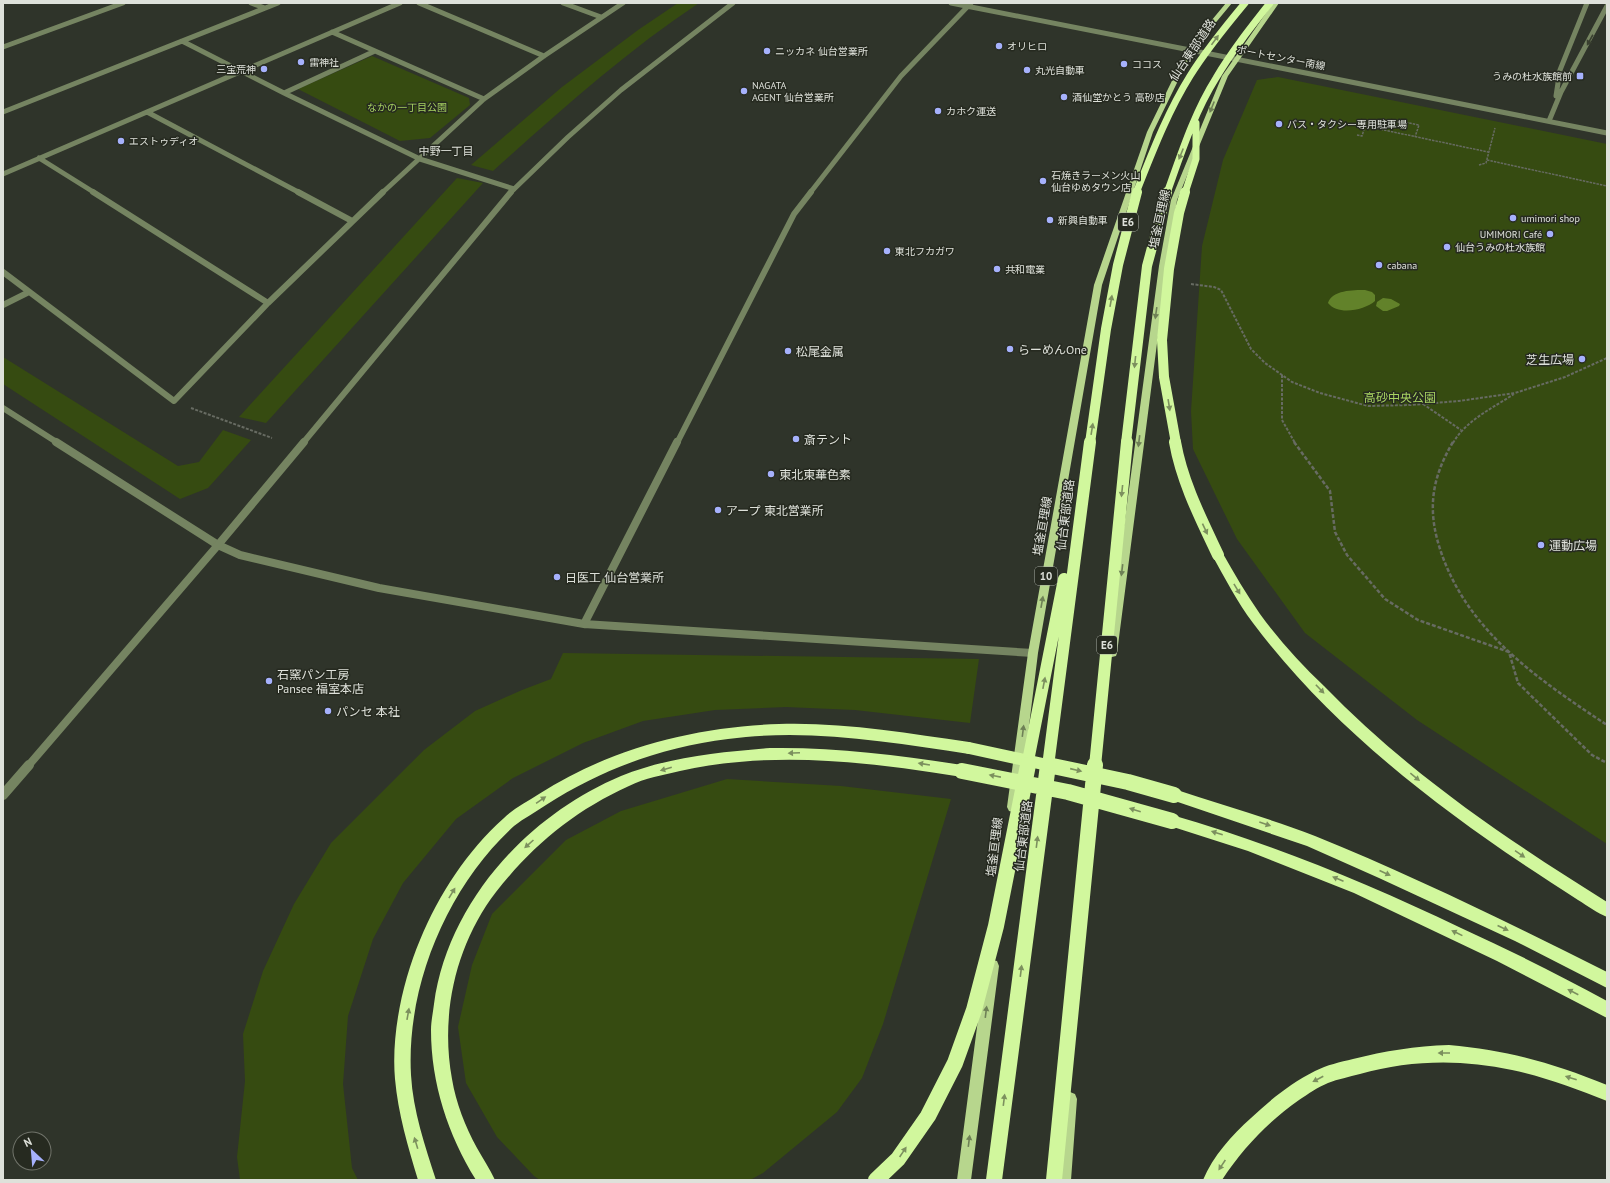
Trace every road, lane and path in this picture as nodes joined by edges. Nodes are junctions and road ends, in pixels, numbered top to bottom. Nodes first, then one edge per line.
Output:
1 (123, 3) edge
2 (251, 3) edge
3 (278, 3) edge
4 (400, 3) edge
5 (419, 3) edge
6 (563, 3) edge
7 (623, 3) edge
8 (733, 3) edge
9 (951, 3) edge
10 (1229, 3) edge
11 (1245, 3) edge
12 (1270, 3) edge
13 (1276, 3) edge
14 (1587, 3) edge
15 (969, 5) edge
16 (1607, 6) edge
17 (265, 8) junction
18 (601, 17) junction
19 (332, 32) junction
20 (182, 41) junction
21 (3, 47) edge
22 (1190, 50) junction
23 (375, 51) junction
24 (544, 56) junction
25 (1236, 58) junction
26 (242, 71) junction
27 (284, 93) junction
28 (484, 99) junction
29 (1556, 101) junction
30 (3, 112) edge
31 (148, 112) junction
32 (1196, 118) junction
33 (1399, 121) dead end
34 (1549, 121) junction
35 (1497, 122) dead end
36 (1607, 133) edge
37 (1357, 135) dead end
38 (1415, 136) junction
39 (1488, 152) junction
40 (40, 158) junction
41 (420, 159) junction
42 (1487, 160) junction
43 (1479, 164) dead end
44 (3, 174) edge
45 (1607, 186) edge
46 (514, 189) junction
47 (352, 221) junction
48 (3, 272) edge
49 (1191, 284) dead end
50 (29, 292) junction
51 (268, 303) junction
52 (3, 304) edge
53 (1607, 358) edge
54 (1282, 375) junction
55 (1515, 393) junction
56 (174, 401) junction
57 (1422, 404) junction
58 (3, 408) edge
59 (1461, 430) junction
60 (272, 438) dead end
61 (1086, 468) junction
62 (218, 545) junction
63 (584, 624) junction
64 (1508, 652) junction
65 (1033, 653) junction
66 (1607, 725) edge
67 (1607, 762) edge
68 (3, 795) edge
69 (1607, 910) edge
70 (1607, 980) edge
71 (1607, 1010) edge
72 (1607, 1093) edge
73 (427, 1180) edge
74 (486, 1180) edge
75 (876, 1180) edge
76 (964, 1180) edge
77 (994, 1180) edge
78 (1054, 1180) edge
79 (1064, 1180) edge
80 (1212, 1180) edge

1 - 21 street
2 - 17 street
3 - 17 street
4 - 19 street
5 - 24 street
6 - 18 street
7 - 18 street
8 - 46 street
9 - 15 street, ポートセンター南線
10 - 22 main road, 塩釜亘理線 / 10
61 -> 11 highway, 仙台東部道路 / E6, bridge
12 - 32 highway, E6, bridge
13 - 25 main road, 塩釜亘理線
14 - 29 street
15 - 22 street, ポートセンター南線
15 - 63 street
16 -> 29 street
17 - 20 street
18 - 24 street
19 - 23 street
19 - 26 street
20 - 26 street
20 - 30 street
22 - 25 street, ポートセンター南線
65 -> 22 main road, 塩釜亘理線 / 10
23 - 27 street
23 - 28 street
24 - 28 street
25 - 34 street, ポートセンター南線
25 -> 79 main road, 塩釜亘理線
26 - 27 street
26 - 31 street
27 - 41 street
28 - 41 street
29 - 34 street
31 - 40 street
31 - 47 street
32 -> 69 highway, bridge
32 -> 78 highway, E6, bridge
33 - 38 path
34 - 36 street, ポートセンター南線
35 - 39 path
37 - 38 path
38 - 39 path
39 - 42 path
40 - 44 street
40 - 51 street
41 - 46 street
41 - 47 street
42 - 43 path
42 - 45 path
46 - 62 street
47 - 51 street
48 - 50 street
49 - 54 path
50 - 52 street
50 - 56 street
51 - 56 street
53 - 55 path
54 - 57 path
54 - 64 path
55 - 57 path
55 - 59 path
56 - 60 path
57 - 59 path
58 - 62 street
59 - 64 path
75 -> 61 highway, bridge
77 -> 61 highway, 仙台東部道路 / E6, bridge
62 - 63 street
62 - 68 street
63 - 65 street
64 - 66 path
64 - 67 path
76 -> 65 main road, 塩釜亘理線 / 10
73 -> 70 highway, bridge
71 -> 74 highway, bridge
72 -> 80 highway

